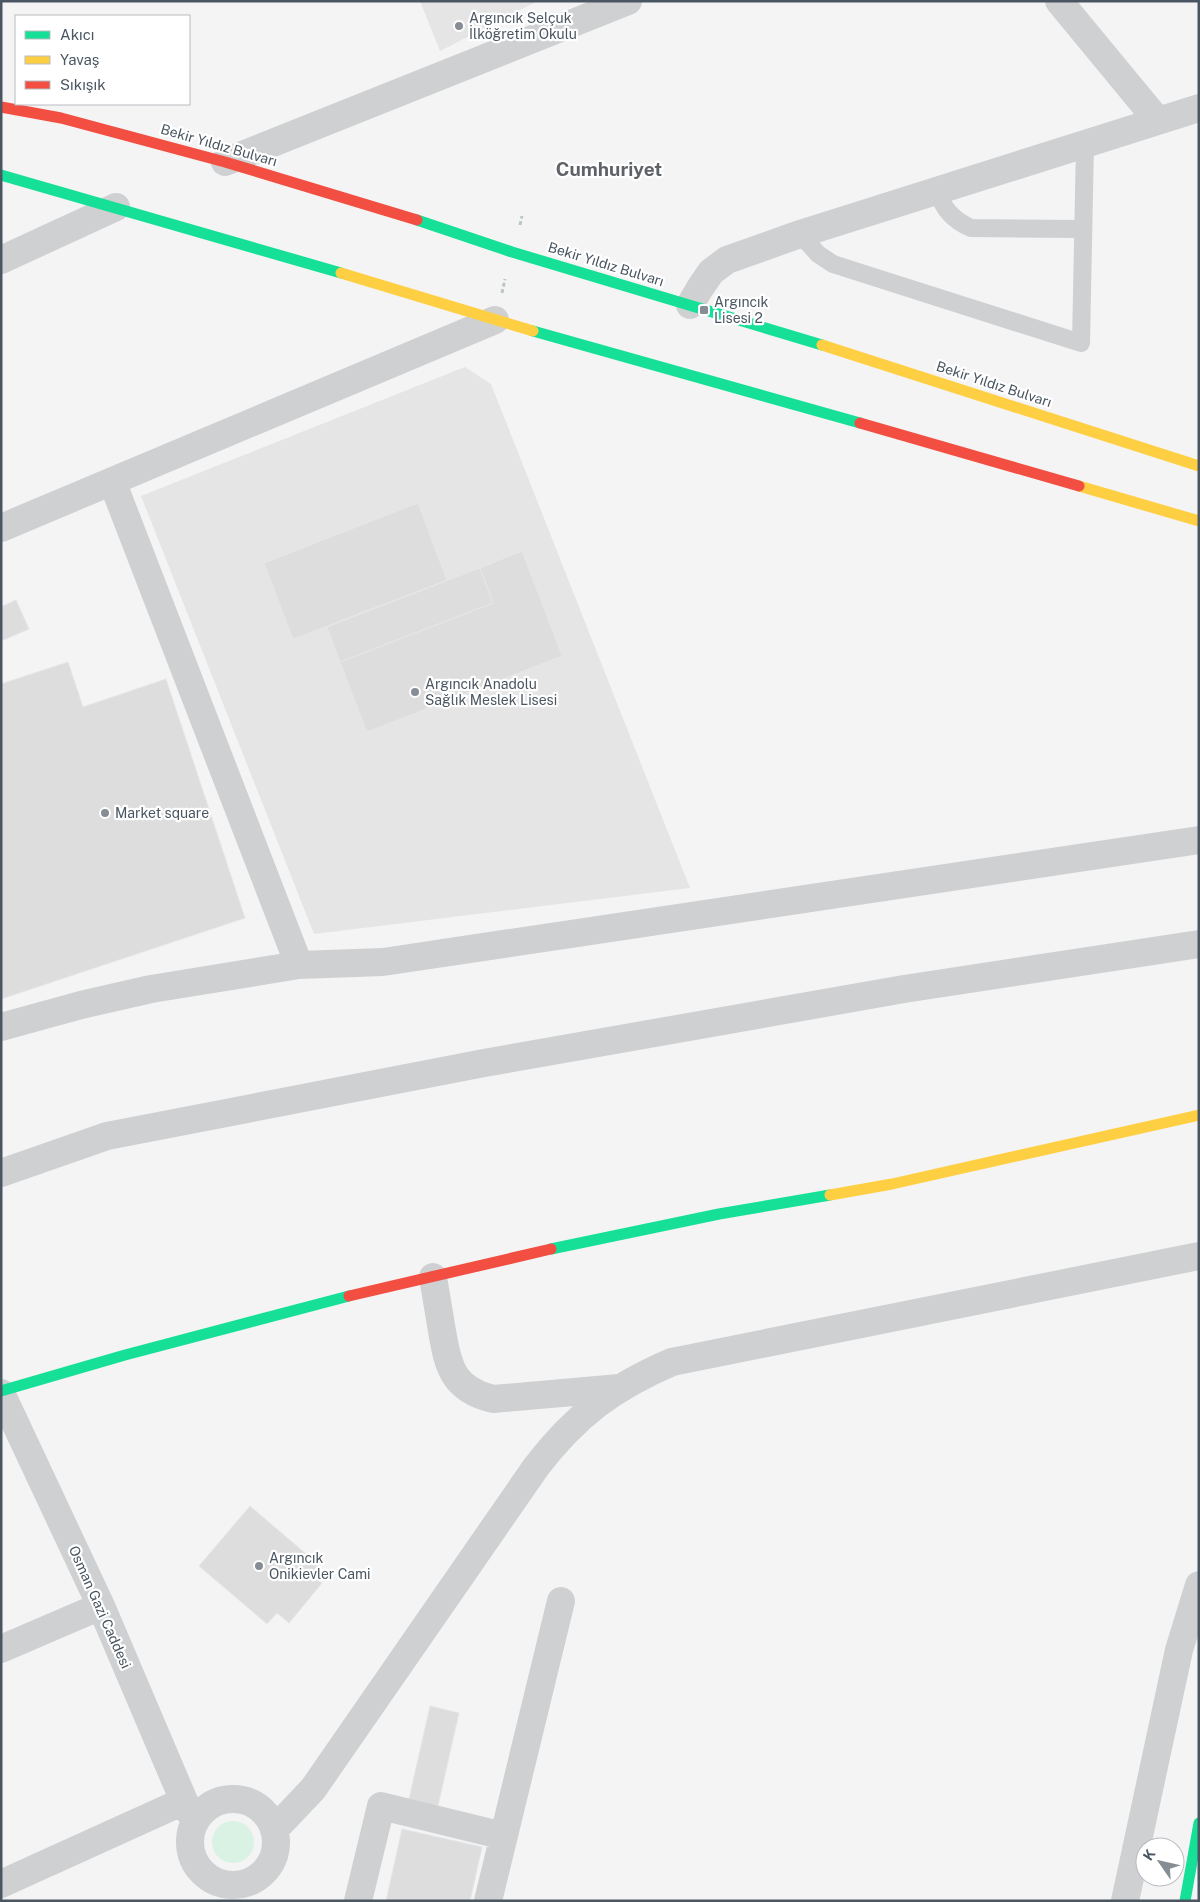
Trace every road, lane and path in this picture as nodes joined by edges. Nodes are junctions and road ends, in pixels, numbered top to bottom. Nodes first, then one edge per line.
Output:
1 (628, 1) edge
2 (1059, 1) edge
3 (1, 107) edge
4 (1199, 108) edge
5 (1158, 121) junction
6 (1085, 144) junction
7 (225, 162) junction
8 (1, 175) edge
9 (937, 190) junction
10 (116, 207) junction
11 (522, 216) dead end
12 (1083, 229) junction
13 (800, 234) junction
14 (512, 252) junction
15 (1, 260) edge
16 (690, 305) junction
17 (494, 320) junction
18 (1199, 466) edge
19 (112, 481) junction
20 (1197, 521) edge
21 (1, 528) edge
22 (1199, 840) edge
23 (1199, 944) edge
24 (299, 965) junction
25 (1, 1027) edge
26 (1199, 1116) edge
27 (1, 1173) edge
28 (1199, 1256) edge
29 (433, 1277) junction
30 (620, 1388) junction
31 (1, 1392) edge
32 (9, 1432) edge
33 (1199, 1585) edge
34 (561, 1602) dead end
35 (102, 1606) junction
36 (1, 1649) edge
37 (190, 1812) junction
38 (1199, 1823) edge
39 (274, 1830) junction
40 (504, 1836) junction
41 (1199, 1867) edge
42 (1, 1884) edge
43 (215, 1890) edge
44 (358, 1901) edge
45 (488, 1901) edge
46 (1125, 1901) edge
47 (1185, 1901) edge
48 (1190, 1901) edge

1 - 7 street
2 - 5 street
3 - 7 main road, Bekir Yıldız Bulvarı
4 - 5 street
5 - 6 street
6 - 9 street
6 - 12 lane
7 - 14 main road, Bekir Yıldız Bulvarı
8 - 10 main road
9 - 12 lane
9 - 13 street
10 - 15 street
10 - 17 main road
11 - 14 path
12 - 13 lane
13 - 16 street
14 - 16 main road, Bekir Yıldız Bulvarı
14 - 17 path
16 - 18 main road, Bekir Yıldız Bulvarı
17 - 19 street
17 - 20 main road
19 - 21 street
19 - 24 street
22 - 24 street
23 - 27 street
24 - 25 street
26 - 29 main road
28 - 30 street
29 - 30 street
29 - 31 main road
30 - 39 street
31 - 32 street, Osman Gazi Caddesi
32 - 35 street, Osman Gazi Caddesi
33 - 46 street
34 - 40 street
35 - 36 street
35 - 37 street, Osman Gazi Caddesi
37 - 39 street
37 - 42 street
37 - 43 street
38 - 47 main road
39 - 43 street
40 - 44 street
40 - 45 street
41 - 48 main road

